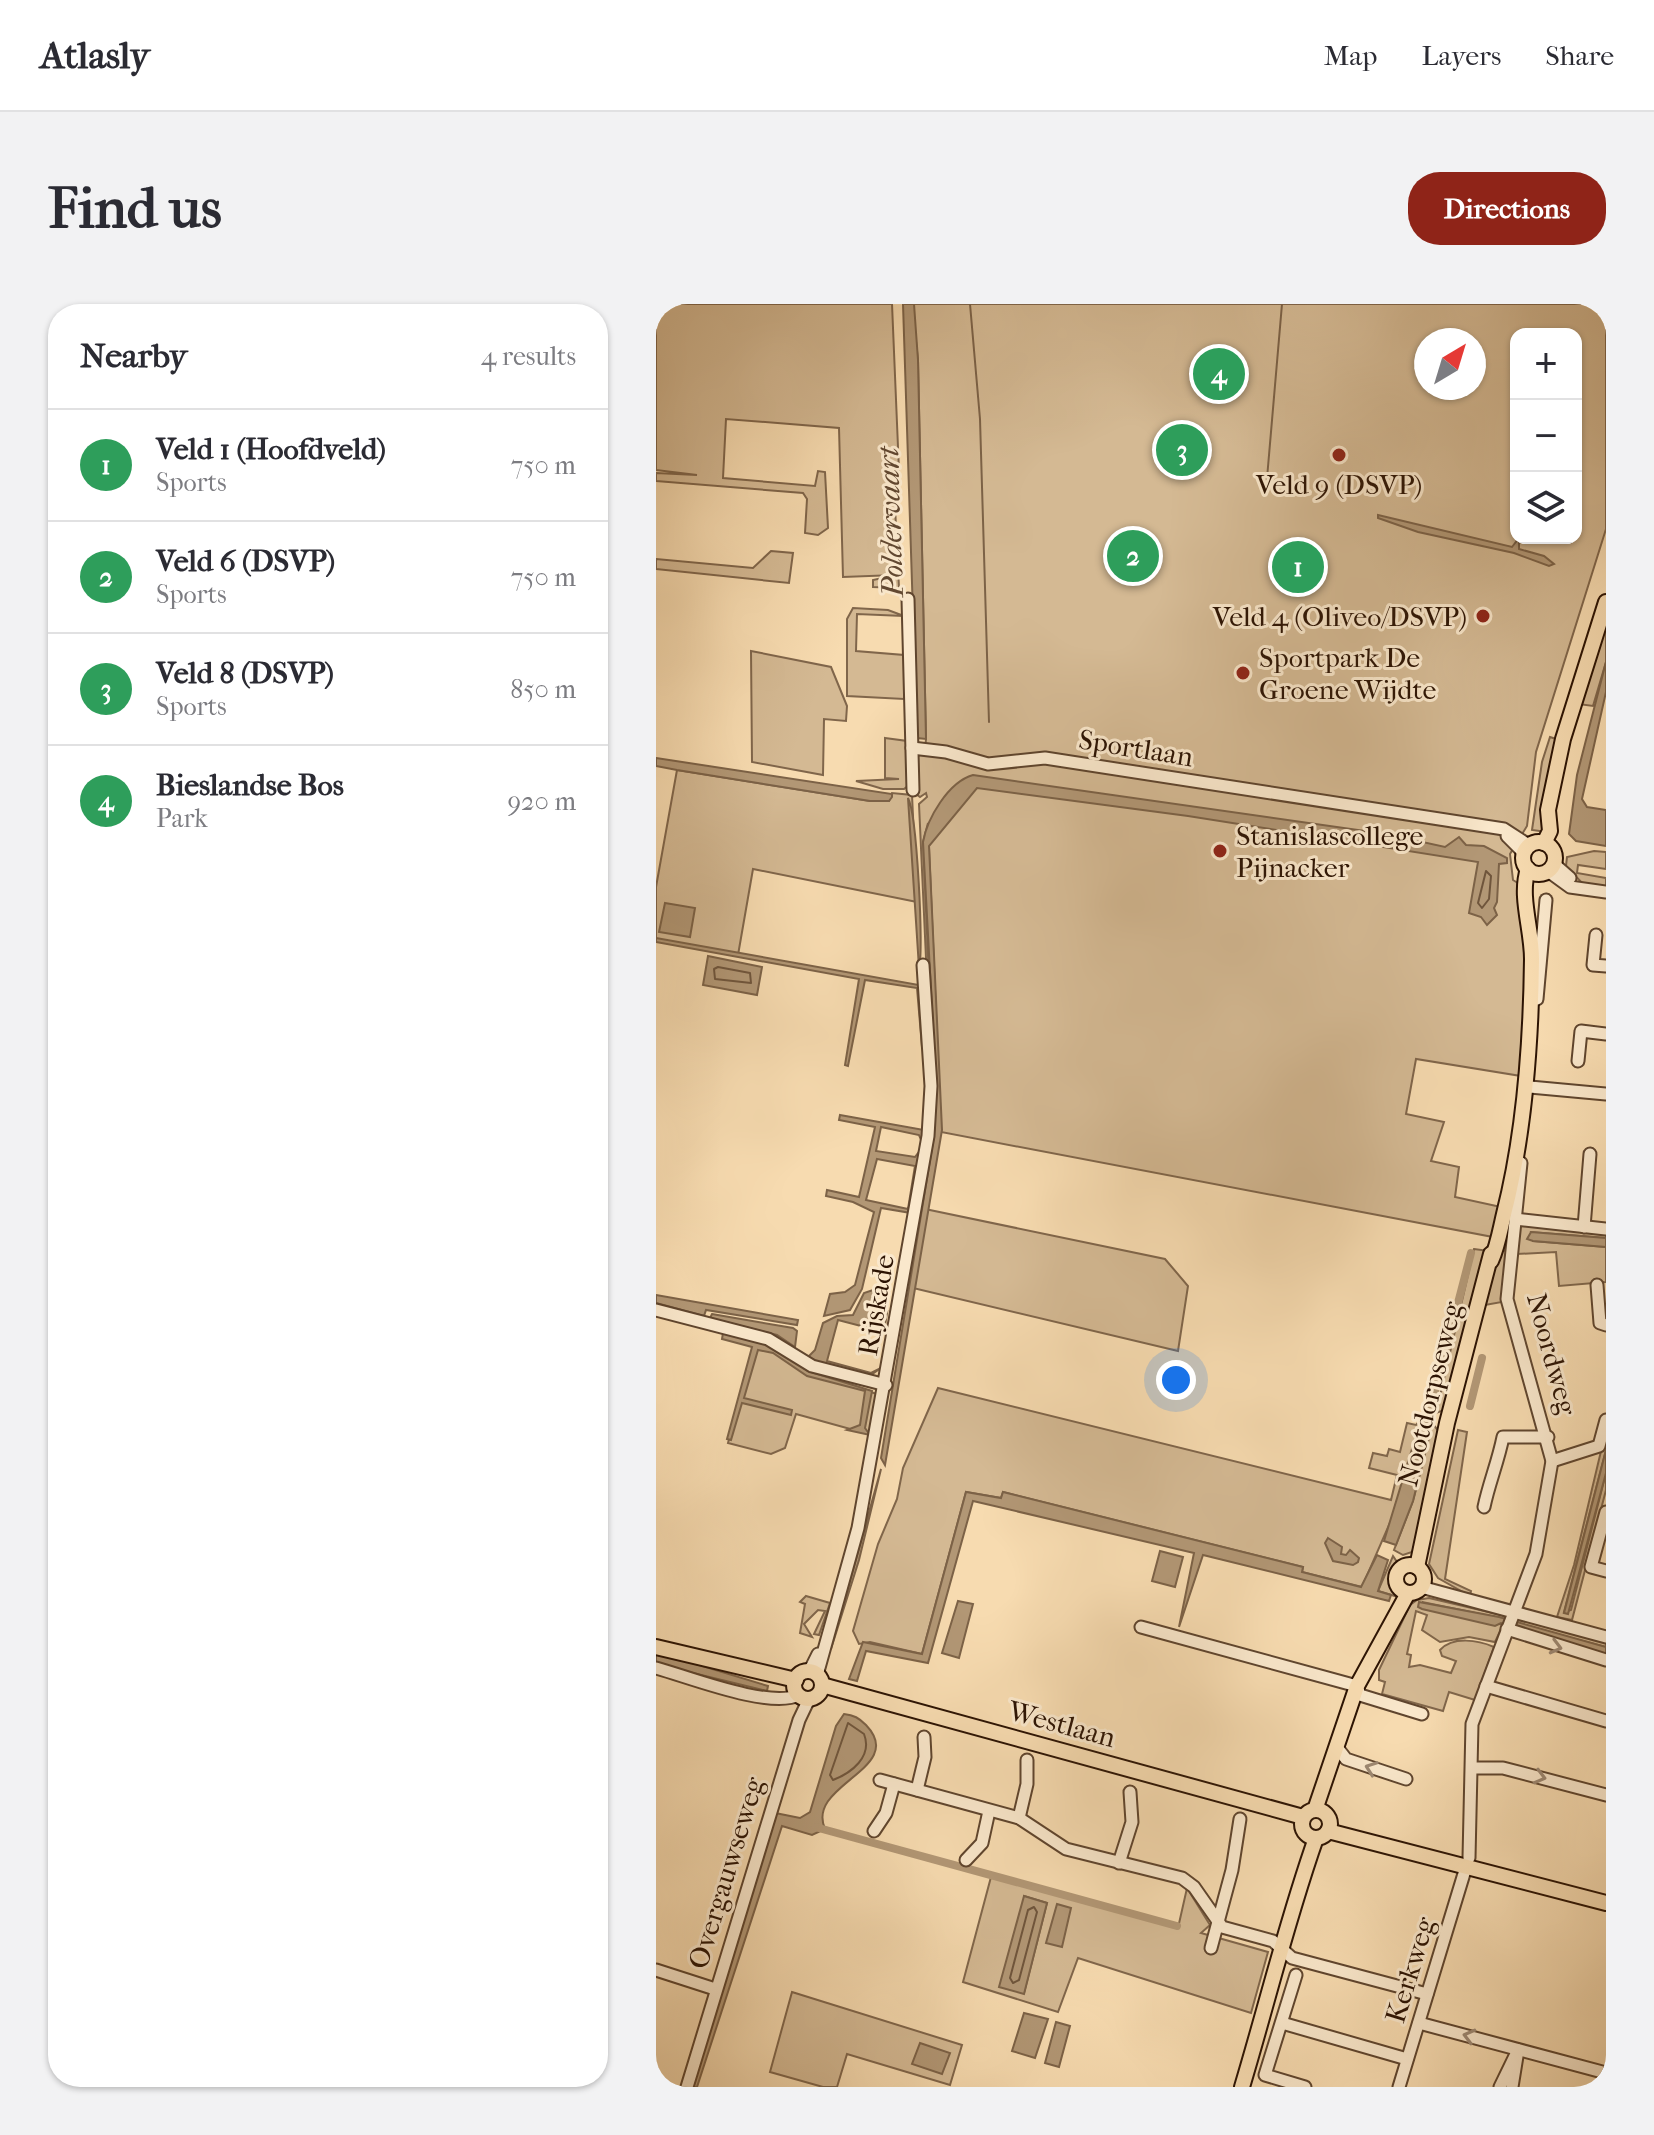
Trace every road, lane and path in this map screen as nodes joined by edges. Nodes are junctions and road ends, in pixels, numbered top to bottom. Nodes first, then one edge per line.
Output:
1 (908, 599) dead end
2 (1606, 602) edge
3 (912, 748) junction
4 (913, 790) dead end
5 (1537, 847) junction
6 (1541, 870) junction
7 (1606, 892) edge
8 (1546, 900) dead end
9 (1596, 935) dead end
10 (923, 965) dead end
11 (1606, 966) edge
12 (1606, 1034) edge
13 (1578, 1061) dead end
14 (1530, 1087) junction
15 (1606, 1094) edge
16 (1590, 1154) dead end
17 (1508, 1221) junction
18 (1584, 1227) junction
19 (1606, 1229) edge
20 (1597, 1285) dead end
21 (656, 1310) edge
22 (1606, 1325) edge
23 (886, 1385) junction
24 (1606, 1420) edge
25 (1548, 1437) junction
26 (1552, 1461) junction
27 (1484, 1507) dead end
28 (1606, 1512) edge
29 (1606, 1571) edge
30 (1413, 1580) junction
31 (1509, 1622) junction
32 (1141, 1627) dead end
33 (1606, 1637) edge
34 (656, 1647) edge
35 (1606, 1660) edge
36 (656, 1668) edge
37 (1486, 1686) junction
38 (808, 1687) junction
39 (1359, 1691) junction
40 (1422, 1714) dead end
41 (1606, 1721) edge
42 (924, 1737) dead end
43 (1339, 1750) junction
44 (1027, 1760) dead end
45 (1472, 1768) junction
46 (1406, 1779) dead end
47 (880, 1780) dead end
48 (894, 1784) junction
49 (917, 1790) junction
50 (1130, 1792) dead end
51 (1606, 1795) edge
52 (989, 1811) junction
53 (1019, 1818) junction
54 (1240, 1819) dead end
55 (1316, 1824) junction
56 (874, 1831) dead end
57 (966, 1860) dead end
58 (1119, 1863) junction
59 (1468, 1863) junction
60 (1606, 1895) edge
61 (1606, 1903) edge
62 (1219, 1925) junction
63 (1211, 1948) dead end
64 (1283, 1950) junction
65 (656, 1970) edge
66 (1296, 1975) dead end
67 (715, 1989) junction
68 (1427, 1994) junction
69 (1282, 2023) junction
70 (1419, 2023) junction
71 (1518, 2050) junction
72 (1407, 2059) junction
73 (1606, 2073) edge
74 (687, 2087) edge
75 (1242, 2087) edge
76 (1305, 2087) edge
77 (1399, 2087) edge
78 (1500, 2087) edge
79 (1512, 2087) edge

1 - 3 street
2 - 5 main road
3 - 4 street
3 - 5 street, Sportlaan
5 - 6 main road
5 - 6 main road
6 - 7 street
6 - 17 main road, Noordweg
8 - 14 street, Noordweg
9 - 11 street
10 - 23 street, Rijskade
12 - 13 street
14 - 15 street
14 - 17 street, Noordweg
16 - 18 street
17 - 18 street
17 - 25 street, Noordweg
17 - 30 main road, Nootdorpseweg
18 - 19 street
20 - 22 street
21 - 23 street
23 - 38 street, Rijskade
24 - 26 street
25 - 26 street, Noordweg
25 - 27 street
26 - 31 street, Noordweg
28 - 29 street
30 - 31 street
30 - 39 main road, Nootdorpseweg
31 - 33 street
31 -> 35 street
31 - 37 street, Noordweg
32 - 39 street
34 - 38 main road, Westlaan
36 - 38 street
37 - 41 street
37 - 45 street, Noordweg
38 - 55 main road, Westlaan
38 - 67 street, Overgauwseweg
39 - 40 street
39 - 43 main road, Nootdorpseweg
42 - 49 street
46 -> 43 street
43 - 55 main road, Nootdorpseweg
44 - 53 street
45 -> 51 street
45 - 59 street, Noordweg
47 - 48 street
48 - 49 street
48 - 56 street
49 - 52 street
50 - 58 street
52 - 53 street
52 - 57 street
53 - 58 street
54 - 62 street
55 - 59 main road, Westlaan
55 - 64 main road, Nootdorpseweg
58 - 62 street
59 - 60 main road
59 - 61 main road
59 - 68 street, Kerkweg
62 - 63 street
62 - 64 street
64 - 68 street
64 - 75 main road, Nootdorpseweg
65 - 67 street
66 - 69 street
67 - 74 street, Overgauwseweg
68 - 70 street, Kerkweg
69 - 72 street
69 - 76 street
71 -> 70 street
70 - 72 street, Kerkweg
71 - 73 street
71 - 78 street
71 - 79 street
72 - 77 street, Kerkweg

